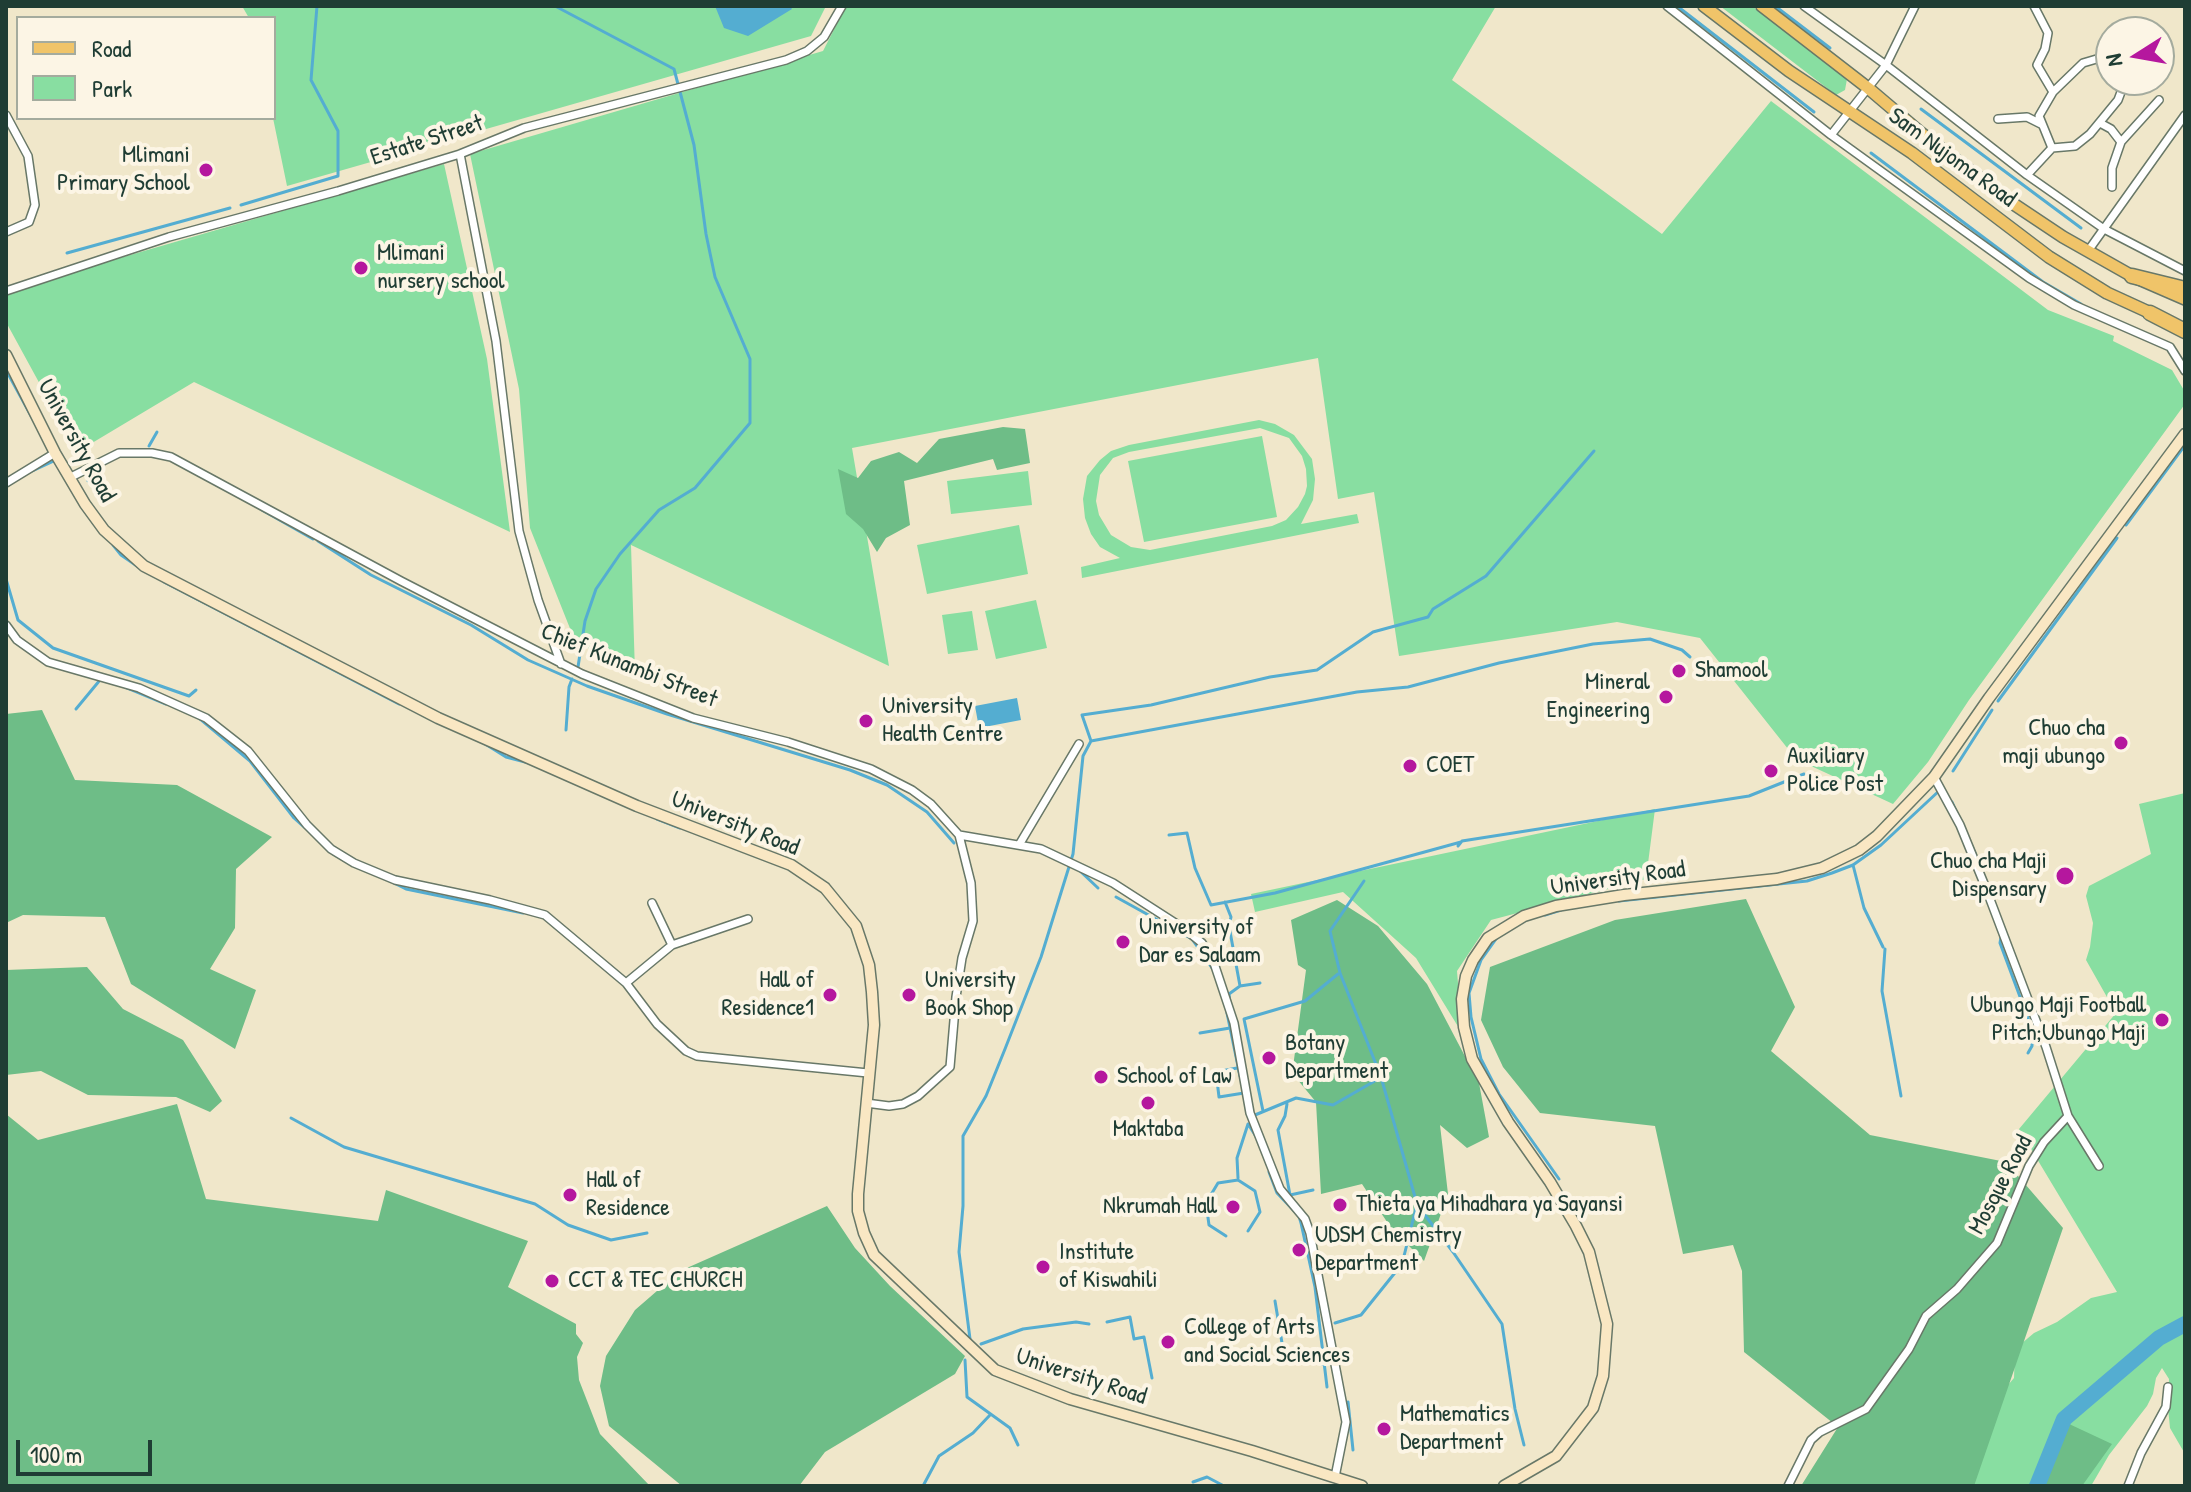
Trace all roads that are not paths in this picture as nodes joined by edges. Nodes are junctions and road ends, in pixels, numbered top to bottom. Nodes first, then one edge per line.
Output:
1 (842, 6) edge
2 (1667, 6) edge
3 (1704, 6) edge
4 (1762, 6) edge
5 (1804, 6) edge
6 (1915, 6) edge
7 (2034, 6) edge
8 (2095, 59) edge
9 (1886, 65) junction
10 (1868, 88) junction
11 (2053, 92) junction
12 (2120, 96) edge
13 (2159, 100) dead end
14 (1849, 111) junction
15 (6, 115) edge
16 (2185, 115) edge
17 (1998, 119) dead end
18 (2100, 123) junction
19 (2041, 124) junction
20 (1831, 135) junction
21 (2121, 142) junction
22 (2052, 148) junction
23 (460, 154) junction
24 (2027, 175) junction
25 (2112, 187) dead end
26 (2104, 229) junction
27 (6, 232) edge
28 (2088, 251) junction
29 (2185, 271) edge
30 (2132, 276) junction
31 (2185, 289) edge
32 (6, 291) edge
33 (2185, 299) edge
34 (2150, 313) joint
35 (2185, 329) edge
36 (6, 355) edge
37 (2185, 371) edge
38 (2185, 434) edge
39 (55, 453) junction
40 (69, 478) junction
41 (6, 483) edge
42 (6, 625) edge
43 (561, 664) junction
44 (1079, 744) dead end
45 (1934, 777) junction
46 (959, 835) junction
47 (1019, 845) junction
48 (652, 903) dead end
49 (748, 919) dead end
50 (672, 945) junction
51 (626, 983) junction
52 (868, 1073) junction
53 (866, 1103) junction
54 (2068, 1116) junction
55 (2099, 1166) dead end
56 (2168, 1387) dead end
57 (1335, 1477) junction
58 (1362, 1486) edge
59 (1504, 1486) edge
60 (1788, 1486) edge
61 (2128, 1486) edge

1 - 23 street, Estate Street
2 - 20 street
3 - 14 main road, Sam Nujoma Road
4 - 10 main road, Sam Nujoma Road
5 - 9 street
6 - 9 street
7 - 11 street
8 - 11 street
9 - 10 street
9 - 24 street
10 - 14 street
10 - 28 main road, Sam Nujoma Road
11 - 19 street
12 - 18 street
13 - 21 street
14 - 20 street
14 - 34 main road, Sam Nujoma Road
15 - 27 street
16 - 26 street
17 - 19 street
18 - 21 street
18 - 22 street
19 - 22 street
20 - 37 street
21 - 25 street
22 - 24 street
23 - 32 street, Estate Street
23 - 43 street
24 - 26 street
26 - 28 street
26 - 29 street
28 - 30 main road, Sam Nujoma Road
30 - 31 highway
30 - 33 main road, Sam Nujoma Road
34 - 35 highway
36 - 39 street, University Road
38 - 45 street, University Road
39 - 40 street, University Road
39 - 41 street
40 - 43 street, Chief Kunambi Street
40 - 52 street, University Road
42 - 51 street
43 - 46 street, Chief Kunambi Street
44 - 47 street
45 - 54 street
45 - 59 street, University Road
46 - 47 street
46 - 53 street, Chief Kunambi Street
47 - 57 street
48 - 50 street
49 - 50 street
50 - 51 street
51 - 52 street
52 - 53 street, University Road
53 - 57 street, University Road
54 - 55 street
54 - 60 street, Mosque Road
56 - 61 street
57 - 58 street, University Road

